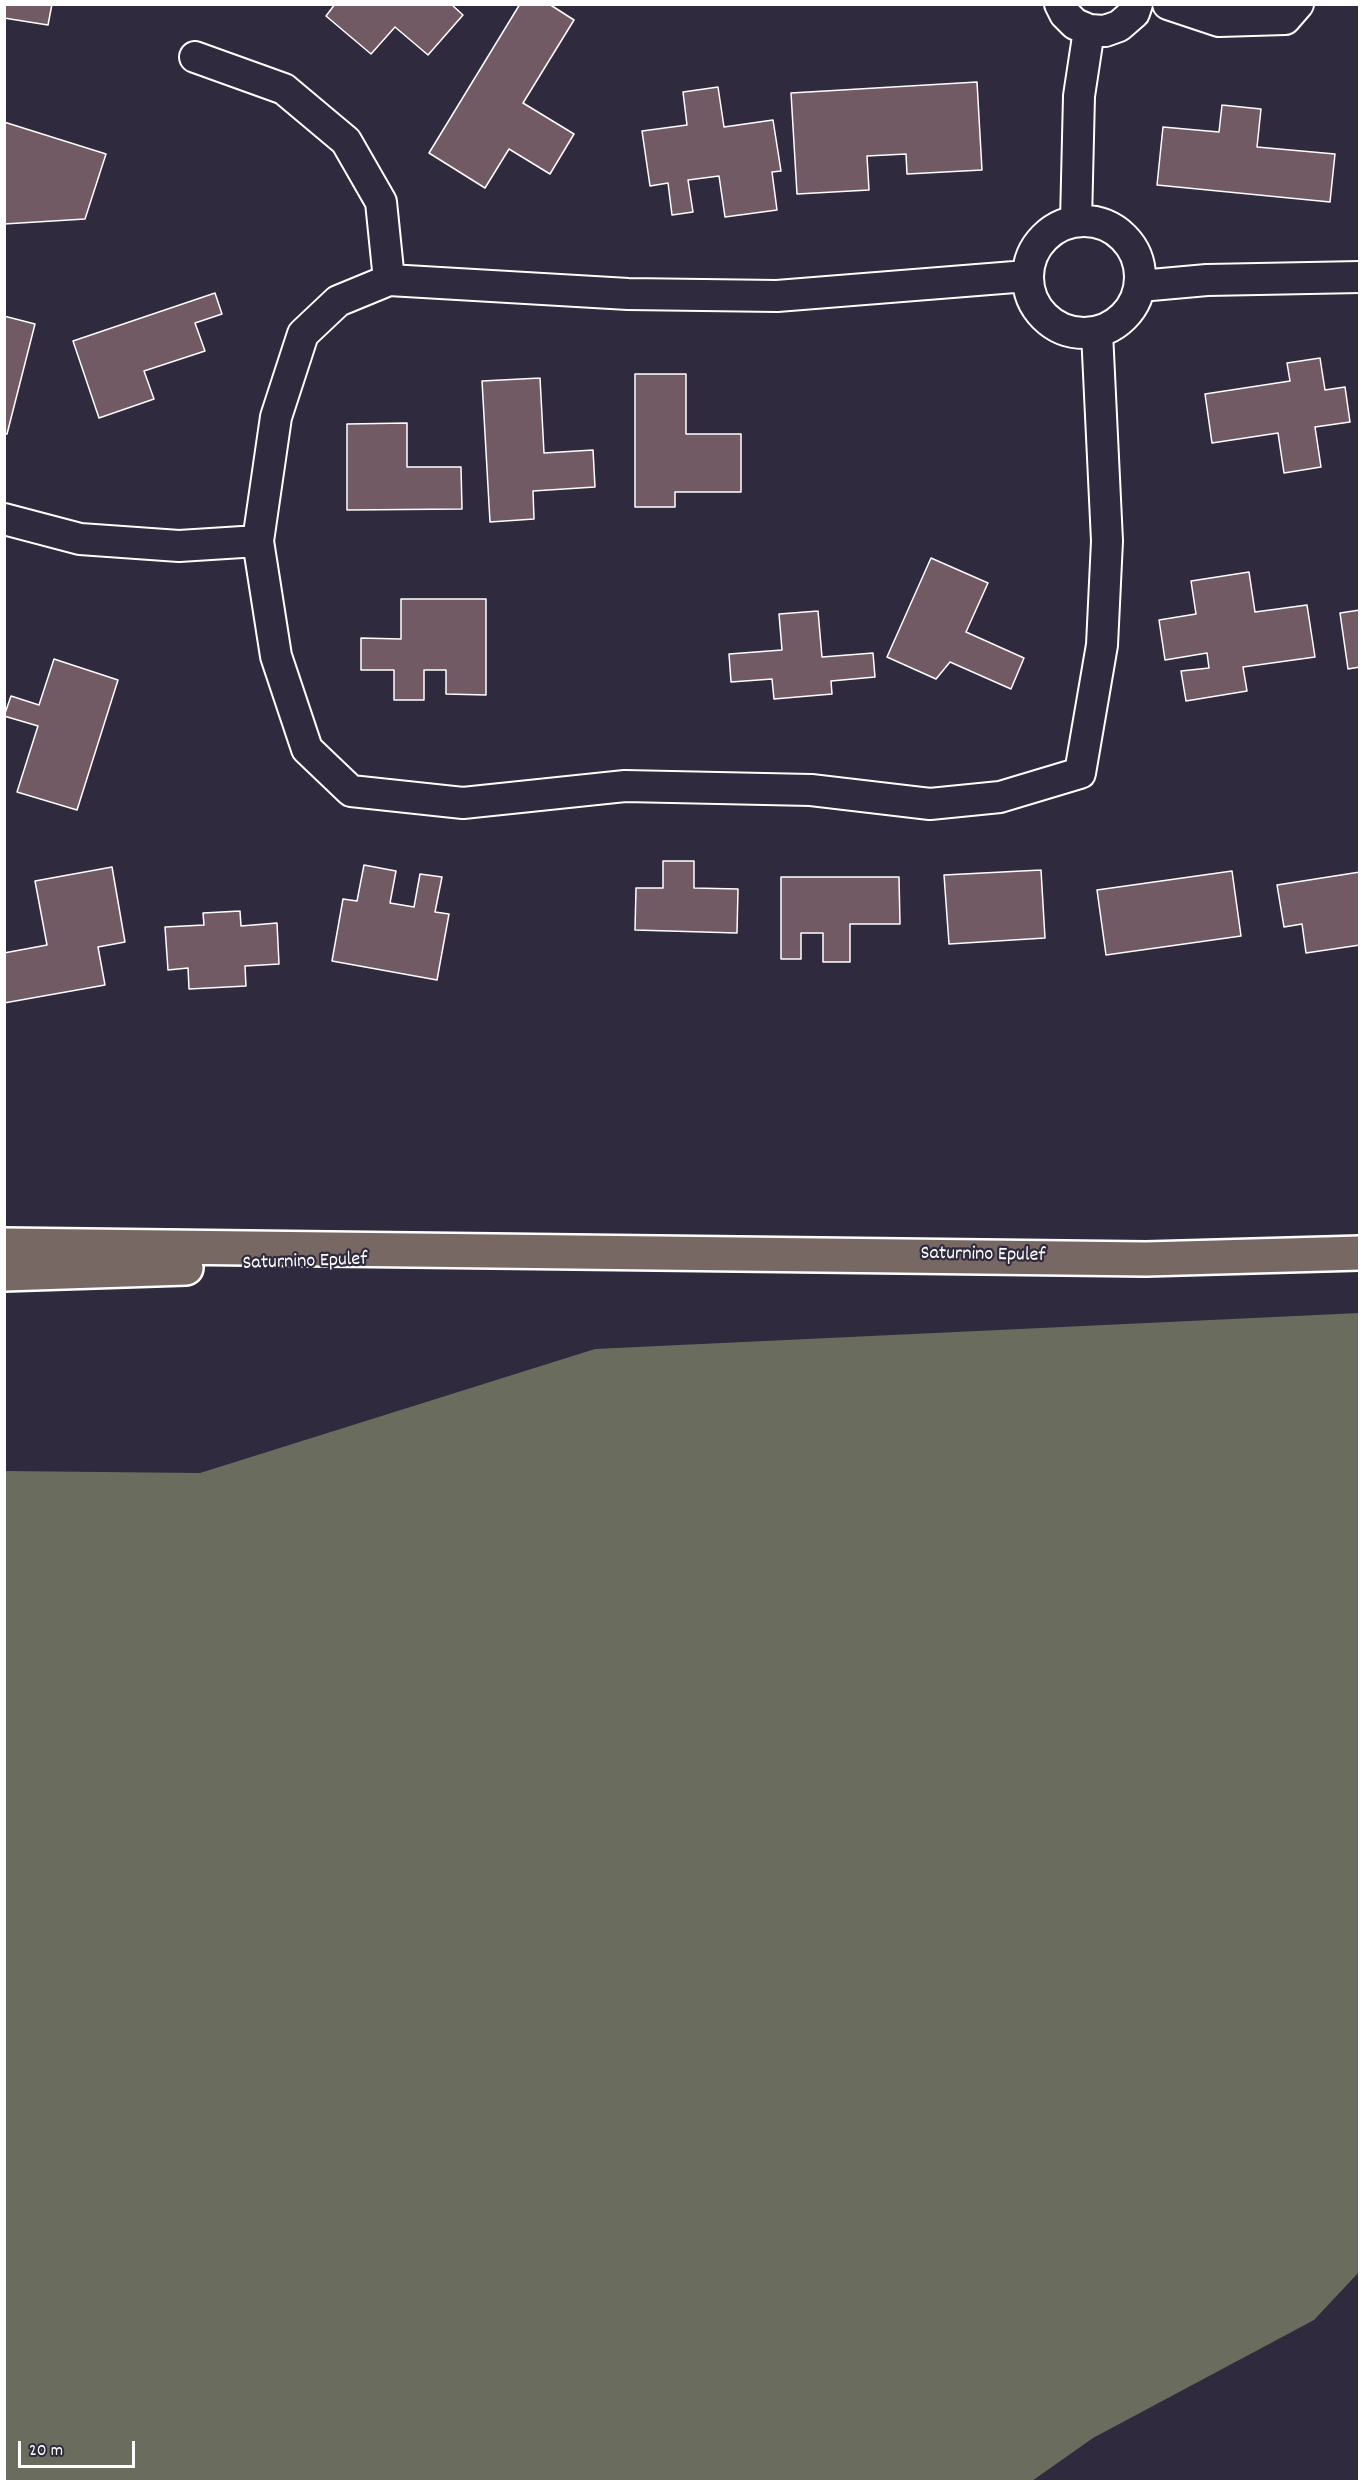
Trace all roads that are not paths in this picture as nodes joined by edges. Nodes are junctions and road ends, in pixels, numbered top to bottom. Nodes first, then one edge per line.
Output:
1 (1060, 4) edge
2 (1137, 4) edge
3 (1168, 4) edge
4 (1298, 4) edge
5 (1089, 30) junction
6 (195, 57) dead end
7 (1076, 221) junction
8 (1027, 276) junction
9 (1359, 277) edge
10 (389, 280) junction
11 (1140, 286) junction
12 (1097, 332) junction
13 (4, 519) edge
14 (258, 541) junction
15 (4, 1245) edge
16 (606, 1251) junction
17 (1359, 1253) edge
18 (4, 1274) edge

1 - 5 street
2 - 5 street
3 - 4 street
5 - 7 street
6 - 10 street
7 - 8 street
7 - 11 street
8 - 10 street
8 - 12 street
9 - 11 street
10 - 14 street
11 - 12 street
12 - 14 street
13 - 14 street
15 - 16 main road, Saturnino Epulef
16 - 17 main road, Saturnino Epulef
16 - 18 main road, Saturnino Epulef

